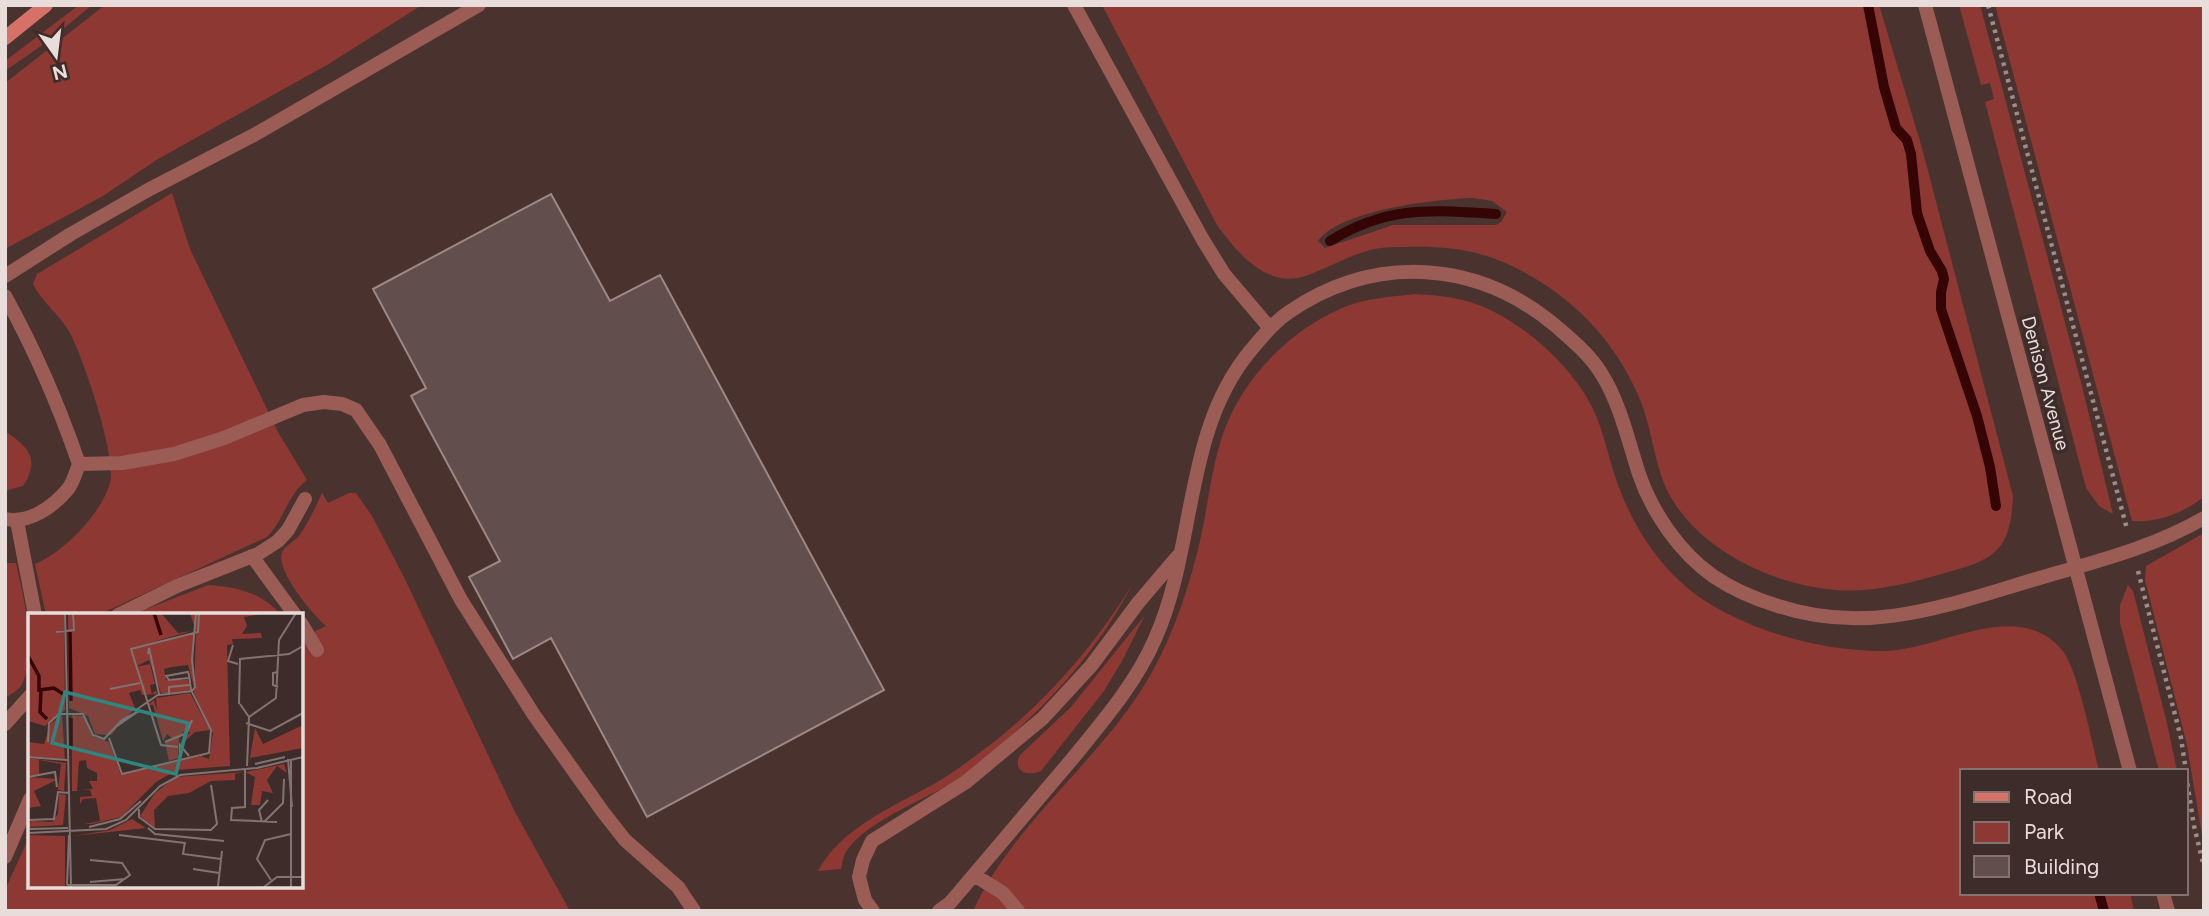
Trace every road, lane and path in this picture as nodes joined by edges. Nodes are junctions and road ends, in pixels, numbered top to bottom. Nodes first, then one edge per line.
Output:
1 (46, 5) edge
2 (479, 5) edge
3 (1074, 5) edge
4 (1924, 5) edge
5 (1987, 5) edge
6 (5, 38) edge
7 (5, 276) edge
8 (5, 296) edge
9 (1269, 327) junction
10 (79, 464) junction
11 (305, 499) dead end
12 (2204, 517) edge
13 (2124, 519) dead end
14 (11, 520) edge
15 (1180, 553) junction
16 (252, 556) junction
17 (2076, 568) junction
18 (2138, 571) dead end
19 (34, 613) edge
20 (122, 613) edge
21 (294, 613) edge
22 (303, 626) edge
23 (317, 650) dead end
24 (28, 698) edge
25 (5, 724) edge
26 (2129, 769) edge
27 (2185, 769) edge
28 (2188, 786) edge
29 (28, 804) edge
30 (5, 856) edge
31 (2204, 867) edge
32 (974, 875) junction
33 (694, 911) edge
34 (873, 911) edge
35 (939, 911) edge
36 (1018, 911) edge

1 - 6 main road
2 - 7 street
3 - 9 street
4 - 17 street, Denison Avenue
5 - 13 path
8 - 10 street
9 - 15 street
9 - 17 street
10 - 14 street
10 - 33 street
11 - 16 street
12 - 17 street
14 - 19 street
15 - 32 street
15 - 34 street
16 - 20 street
16 - 21 street
17 - 26 street, Denison Avenue
18 - 27 path
22 - 23 street
24 - 25 street
28 - 31 path
29 - 30 street
32 - 35 street
32 - 36 street

